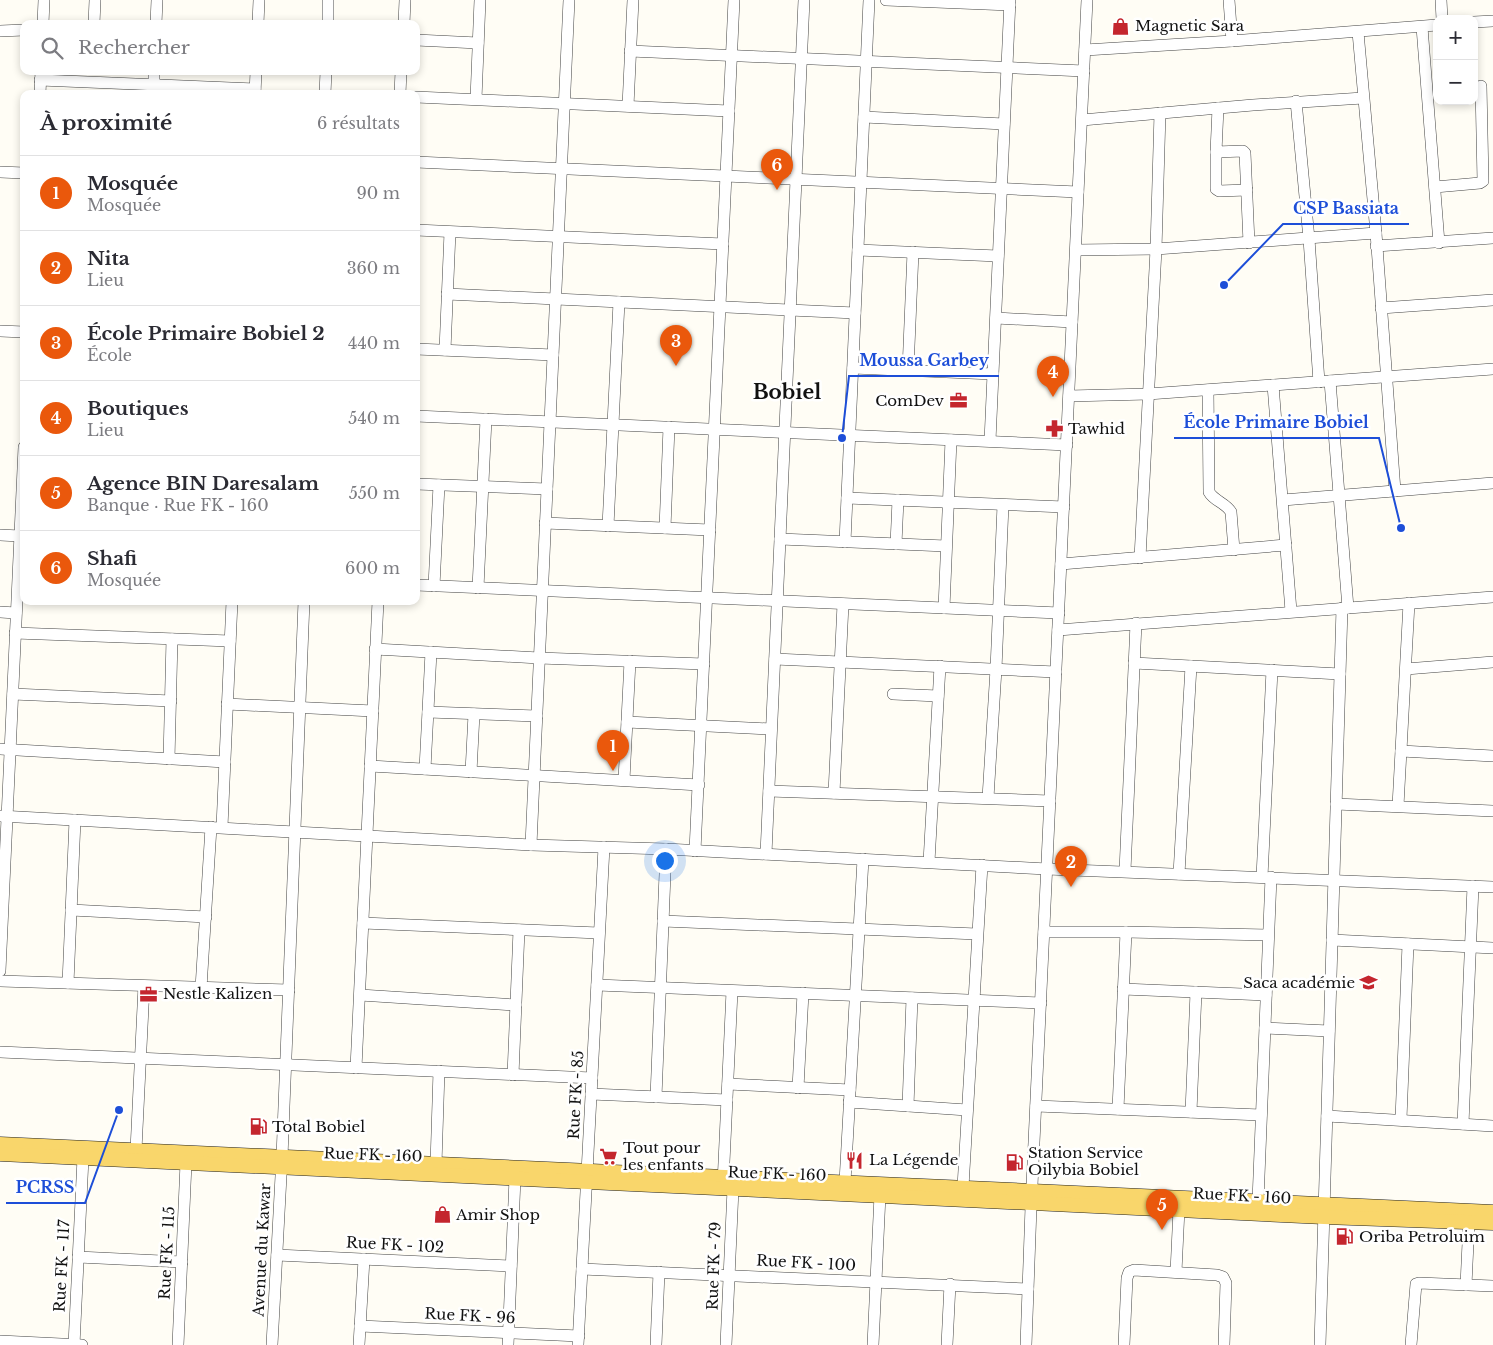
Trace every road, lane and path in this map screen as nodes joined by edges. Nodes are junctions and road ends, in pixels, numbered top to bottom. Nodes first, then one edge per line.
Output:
1 (44, 0) edge
2 (95, 0) edge
3 (158, 0) edge
4 (259, 0) edge
5 (328, 0) edge
6 (405, 0) edge
7 (480, 0) edge
8 (569, 0) edge
9 (633, 0) edge
10 (734, 0) edge
11 (804, 0) edge
12 (869, 0) edge
13 (886, 0) edge
14 (1087, 0) edge
15 (1229, 0) edge
16 (1441, 0) edge
17 (1010, 3) edge
18 (1442, 15) edge
19 (43, 20) edge
20 (94, 20) edge
21 (156, 20) edge
22 (258, 20) edge
23 (328, 20) edge
24 (404, 20) edge
25 (1493, 21) edge
26 (1478, 22) edge
27 (1433, 26) edge
28 (1422, 27) junction
29 (20, 30) edge
30 (0, 31) edge
31 (1358, 32) junction
32 (420, 40) edge
33 (1232, 41) junction
34 (478, 43) junction
35 (1085, 50) junction
36 (630, 51) junction
37 (731, 55) junction
38 (802, 58) junction
39 (866, 61) junction
40 (1007, 68) junction
41 (1084, 71) junction
42 (154, 75) edge
43 (256, 75) edge
44 (326, 75) edge
45 (401, 75) edge
46 (41, 76) edge
47 (92, 77) edge
48 (154, 85) junction
49 (1483, 86) edge
50 (1432, 89) edge
51 (40, 90) edge
52 (226, 90) edge
53 (255, 90) edge
54 (325, 90) edge
55 (400, 90) edge
56 (420, 97) edge
57 (1363, 98) junction
58 (476, 100) junction
59 (1296, 101) junction
60 (564, 103) junction
61 (628, 106) junction
62 (1218, 108) junction
63 (729, 111) junction
64 (1160, 113) junction
65 (864, 118) junction
66 (1082, 120) junction
67 (1004, 124) junction
68 (1488, 139) edge
69 (1216, 152) junction
70 (420, 162) edge
71 (561, 168) junction
72 (0, 172) edge
73 (20, 173) edge
74 (726, 176) junction
75 (796, 179) junction
76 (861, 182) junction
77 (1435, 187) junction
78 (1001, 188) junction
79 (1247, 190) junction
80 (1078, 192) junction
81 (420, 230) edge
82 (450, 232) junction
83 (1376, 233) junction
84 (558, 237) junction
85 (1493, 238) edge
86 (1309, 239) junction
87 (1249, 243) junction
88 (1439, 243) junction
89 (723, 244) junction
90 (1376, 246) junction
91 (1156, 249) junction
92 (858, 250) junction
93 (1076, 250) junction
94 (914, 252) junction
95 (998, 256) junction
96 (447, 294) junction
97 (556, 299) junction
98 (1493, 300) edge
99 (618, 302) junction
100 (720, 307) junction
101 (1381, 308) junction
102 (790, 310) junction
103 (855, 312) junction
104 (996, 318) junction
105 (1072, 322) junction
106 (0, 331) edge
107 (20, 332) edge
108 (420, 349) edge
109 (445, 350) junction
110 (553, 355) junction
111 (853, 368) junction
112 (1493, 369) edge
113 (908, 370) junction
114 (993, 374) junction
115 (1386, 377) junction
116 (1330, 381) junction
117 (1318, 382) junction
118 (1273, 385) junction
119 (1208, 390) junction
120 (1148, 394) junction
121 (1069, 396) junction
122 (420, 416) edge
123 (486, 419) junction
124 (550, 422) junction
125 (613, 425) junction
126 (669, 427) junction
127 (714, 429) junction
128 (785, 432) junction
129 (850, 435) junction
130 (951, 440) junction
131 (990, 442) junction
132 (1067, 445) junction
133 (1493, 483) edge
134 (420, 484) edge
135 (439, 485) junction
136 (483, 486) junction
137 (547, 489) junction
138 (1396, 491) junction
139 (1340, 496) junction
140 (847, 498) junction
141 (898, 500) junction
142 (1283, 500) junction
143 (948, 502) junction
144 (1003, 505) junction
145 (1064, 507) junction
146 (546, 523) junction
147 (608, 526) junction
148 (665, 528) junction
149 (710, 530) junction
150 (0, 536) edge
151 (20, 536) edge
152 (780, 539) junction
153 (845, 542) junction
154 (896, 544) junction
155 (1286, 545) junction
156 (946, 546) junction
157 (1234, 550) junction
158 (1140, 558) junction
159 (1061, 564) junction
160 (20, 576) edge
161 (420, 585) edge
162 (434, 586) junction
163 (478, 588) junction
164 (542, 590) junction
165 (1493, 597) edge
166 (707, 598) junction
167 (777, 601) junction
168 (1409, 603) junction
169 (843, 604) junction
170 (232, 605) edge
171 (304, 605) edge
172 (378, 605) edge
173 (944, 608) junction
174 (1345, 608) junction
175 (999, 611) junction
176 (1291, 611) junction
177 (0, 612) edge
178 (16, 613) junction
179 (1059, 613) junction
180 (1136, 623) junction
181 (1058, 630) junction
182 (15, 633) junction
183 (172, 638) junction
184 (230, 641) junction
185 (376, 649) junction
186 (431, 652) junction
187 (539, 658) junction
188 (775, 659) junction
189 (630, 661) junction
190 (840, 661) junction
191 (1493, 662) edge
192 (1134, 663) junction
193 (704, 664) junction
194 (940, 666) junction
195 (1191, 666) junction
196 (996, 669) junction
197 (1406, 669) junction
198 (1272, 670) junction
199 (1056, 672) junction
200 (1340, 674) junction
201 (12, 694) junction
202 (893, 694) dead end
203 (938, 696) junction
204 (171, 701) junction
205 (227, 704) junction
206 (300, 706) junction
207 (373, 711) junction
208 (428, 712) junction
209 (474, 714) junction
210 (537, 716) junction
211 (627, 722) junction
212 (701, 726) junction
213 (772, 729) junction
214 (5, 749) edge
215 (1401, 751) junction
216 (1493, 756) edge
217 (169, 759) junction
218 (225, 762) junction
219 (370, 766) junction
220 (425, 769) junction
221 (471, 772) junction
222 (534, 775) junction
223 (624, 780) junction
224 (698, 784) junction
225 (769, 791) junction
226 (834, 793) junction
227 (932, 797) junction
228 (988, 798) junction
229 (1050, 801) junction
230 (1336, 804) junction
231 (1398, 806) junction
232 (1493, 811) edge
233 (4, 816) edge
234 (74, 820) junction
235 (216, 827) junction
236 (295, 831) junction
237 (367, 835) junction
238 (531, 844) junction
239 (604, 847) junction
240 (666, 849) junction
241 (696, 851) junction
242 (766, 854) junction
243 (863, 859) junction
244 (929, 862) junction
245 (982, 865) junction
246 (1047, 869) junction
247 (1124, 871) junction
248 (1179, 874) junction
249 (1267, 877) junction
250 (1334, 879) junction
251 (1473, 886) junction
252 (1493, 887) edge
253 (2, 905) edge
254 (71, 910) junction
255 (206, 917) junction
256 (663, 921) junction
257 (363, 923) junction
258 (519, 930) junction
259 (859, 930) junction
260 (1044, 932) junction
261 (1126, 932) junction
262 (599, 933) junction
263 (977, 934) junction
264 (1268, 935) junction
265 (1332, 940) junction
266 (1408, 944) junction
267 (1471, 947) junction
268 (1493, 948) edge
269 (0, 971) edge
270 (0, 981) edge
271 (68, 983) junction
272 (144, 986) junction
273 (597, 986) junction
274 (201, 988) junction
275 (660, 988) junction
276 (1123, 989) junction
277 (288, 990) junction
278 (732, 991) junction
279 (1196, 992) junction
280 (803, 993) junction
281 (360, 995) junction
282 (855, 995) junction
283 (1266, 995) junction
284 (912, 998) junction
285 (974, 1000) junction
286 (1041, 1003) junction
287 (516, 1005) junction
288 (1265, 1028) junction
289 (1329, 1031) junction
290 (0, 1052) edge
291 (140, 1058) junction
292 (286, 1065) junction
293 (356, 1068) junction
294 (439, 1072) junction
295 (513, 1075) junction
296 (592, 1078) junction
297 (728, 1084) junction
298 (798, 1088) junction
299 (591, 1094) junction
300 (850, 1096) junction
301 (656, 1097) junction
302 (727, 1100) junction
303 (908, 1106) junction
304 (1036, 1106) junction
305 (1118, 1109) junction
306 (967, 1110) junction
307 (1191, 1112) junction
308 (1261, 1115) junction
309 (1327, 1116) junction
310 (1401, 1119) junction
311 (1463, 1124) junction
312 (1493, 1126) edge
313 (0, 1144) edge
314 (136, 1150) junction
315 (0, 1154) edge
316 (83, 1158) junction
317 (282, 1162) junction
318 (186, 1163) junction
319 (436, 1164) junction
320 (587, 1176) junction
321 (515, 1178) junction
322 (845, 1182) junction
323 (727, 1185) junction
324 (963, 1188) junction
325 (880, 1195) junction
326 (1032, 1196) junction
327 (1258, 1201) junction
328 (1179, 1209) junction
329 (1324, 1210) junction
330 (1493, 1212) edge
331 (1468, 1222) junction
332 (1493, 1223) edge
333 (277, 1255) junction
334 (78, 1257) junction
335 (364, 1259) junction
336 (182, 1262) junction
337 (511, 1266) junction
338 (582, 1269) junction
339 (660, 1272) junction
340 (1176, 1272) junction
341 (729, 1275) junction
342 (876, 1281) junction
343 (950, 1284) junction
344 (1466, 1285) junction
345 (1493, 1286) edge
346 (1028, 1289) junction
347 (360, 1326) junction
348 (508, 1332) junction
349 (0, 1341) edge
350 (579, 1341) edge
351 (74, 1345) edge
352 (82, 1345) edge
353 (178, 1345) edge
354 (272, 1345) edge
355 (359, 1345) edge
356 (508, 1345) edge
357 (656, 1345) edge
358 (726, 1345) edge
359 (873, 1345) edge
360 (947, 1345) edge
361 (1026, 1345) edge
362 (1124, 1345) edge
363 (1224, 1345) edge
364 (1320, 1345) edge
365 (1411, 1345) edge

1 - 19 street
2 - 20 street
3 - 21 street
4 - 22 street
5 - 23 street
6 - 24 street
7 - 34 street
8 - 60 street
9 - 36 street
10 - 37 street
11 - 38 street
12 - 39 street
13 - 17 street
14 - 35 street
15 - 33 street
16 - 18 street
17 - 40 street
25 - 26 street
27 - 28 street
28 - 31 street
28 - 50 street
29 - 30 street
31 - 33 street
31 - 57 street
32 - 34 street
33 - 35 street
34 - 58 street
35 - 41 street
36 - 37 street
36 - 61 street
37 - 38 street
37 - 63 street
38 - 39 street
38 - 75 street
39 - 40 street
39 - 65 street
40 - 41 street
40 - 67 street
41 - 66 street
42 - 48 street
43 - 53 street
44 - 54 street
45 - 55 street
46 - 47 street
46 - 51 street
47 - 48 street
48 - 52 street
49 - 68 street
50 - 77 street
56 - 58 street
57 - 59 street
57 - 83 street
58 - 60 street
59 - 62 street
59 - 86 street
60 - 61 street
60 - 71 street
61 - 63 street
62 - 64 street
62 - 69 street
63 - 74 street
64 - 66 street
64 - 91 street
65 - 67 street
65 - 76 street
66 - 80 street
67 - 78 street
68 - 77 street
69 - 79 street
69 - 79 street
70 - 71 street
71 - 74 street
71 - 84 street
72 - 73 street
74 - 75 street
74 - 89 street
75 - 76 street
75 - 102 street
76 - 78 street
76 - 92 street
77 - 88 street
78 - 80 street
78 - 95 street
79 - 87 street
80 - 93 street
81 - 82 street
82 - 84 street
82 - 96 street
83 - 86 street
83 - 90 street
84 - 89 street
84 - 97 street
85 - 88 street
86 - 87 street
86 - 117 street
87 - 91 street
88 - 90 street
89 - 100 street
90 - 101 street
91 - 93 street
91 - 120 street
92 - 94 street
92 - 103 street
93 - 105 street
94 - 95 street
94 - 113 street
95 - 104 street
96 - 97 street
96 - 109 street
97 - 99 street
97 - 110 street
98 - 101 street
99 - 100 street
99 - 125 street
100 - 102 street
100 - 127 street
101 - 115 street
102 - 103 street
102 - 128 street
103 - 111 street
104 - 105 street
104 - 114 street
105 - 121 street
106 - 107 street
108 - 109 street
109 - 110 street
110 - 124 street
111 - 113 street
111 - 129 street
112 - 115 street
113 - 114 street
114 - 131 street
115 - 116 street
115 - 138 street
116 - 117 street
116 - 139 street
117 - 118 street
118 - 119 street
118 - 142 street
119 - 120 street
119 - 157 street
120 - 121 street
120 - 158 street
121 - 132 street
122 - 123 street
123 - 124 street
123 - 136 street
124 - 125 street
124 - 137 street
125 - 126 street
125 - 147 street
126 - 127 street
126 - 148 street
127 - 128 street
127 - 149 street
128 - 129 street
128 - 152 street
129 - 130 street
129 - 140 street
130 - 131 street
130 - 143 street
131 - 132 street
132 - 145 street
133 - 138 street
134 - 135 street
135 - 136 street
135 - 162 street
136 - 137 street
136 - 163 street
137 - 146 street
138 - 139 street
139 - 142 street
139 - 174 street
140 - 141 street
140 - 153 street
141 - 143 street
141 - 154 street
142 - 155 street
143 - 144 street
143 - 156 street
144 - 145 street
144 - 175 street
145 - 159 street
146 - 147 street
146 - 164 street
147 - 148 street
148 - 149 street
149 - 166 street
150 - 151 street
152 - 153 street
152 - 167 street
153 - 154 street
154 - 156 street
155 - 157 street
155 - 176 street
156 - 173 street
157 - 158 street
158 - 159 street
159 - 179 street
160 - 178 street
161 - 162 street
162 - 163 street
163 - 164 street
164 - 166 street
164 - 187 street
165 - 168 street
166 - 167 street
166 - 193 street
167 - 169 street
167 - 188 street
168 - 174 street
168 - 197 street
169 - 173 street
169 - 190 street
170 - 184 street
171 - 206 street, Avenue du Kawar
172 - 185 street
173 - 175 street
174 - 176 street
174 - 200 street
175 - 179 street
175 - 196 street
176 - 180 street
177 - 178 street
178 - 182 street
179 - 181 street
180 - 181 street
180 - 192 street
181 - 199 street
182 - 183 street
182 - 201 street
183 - 184 street
183 - 204 street
184 - 205 street
185 - 186 street
185 - 207 street
186 - 187 street
186 - 208 street
187 - 189 street
187 - 210 street
188 - 190 street
188 - 213 street
189 - 193 street
189 - 211 street
190 - 194 street
190 - 226 street
191 - 197 street
192 - 195 street
192 - 247 street
193 - 212 street
194 - 196 street
194 - 203 street
195 - 198 street
195 - 248 street
196 - 199 street
196 - 228 street
197 - 215 street
198 - 200 street
198 - 249 street
199 - 229 street
200 - 230 street
201 - 204 street
201 - 214 street
202 - 203 street
203 - 227 street
204 - 217 street
205 - 206 street
205 - 218 street
206 - 207 street
206 - 236 street, Avenue du Kawar
207 - 219 street
208 - 209 street
208 - 220 street
209 - 210 street
209 - 221 street
210 - 222 street
211 - 212 street
211 - 223 street
212 - 213 street
212 - 224 street
213 - 225 street
214 - 217 street
214 - 233 street
215 - 216 street
215 - 231 street
217 - 218 street
218 - 235 street
219 - 220 street
219 - 237 street
220 - 221 street
221 - 222 street
222 - 223 street
222 - 238 street
223 - 224 street
224 - 241 street
225 - 226 street
225 - 242 street
226 - 227 street
227 - 228 street
227 - 244 street
228 - 229 street
229 - 246 street
230 - 231 street
230 - 250 street
231 - 232 street
233 - 234 street
233 - 253 street
234 - 235 street
234 - 254 street
235 - 236 street
235 - 255 street
236 - 237 street
236 - 277 street, Avenue du Kawar
237 - 238 street
237 - 257 street
238 - 239 street
239 - 240 street
239 - 262 street, Rue FK - 85
240 - 241 street
240 - 256 street
241 - 242 street
242 - 243 street
243 - 244 street
243 - 259 street
244 - 245 street
245 - 246 street
245 - 263 street
246 - 247 street
246 - 260 street
247 - 248 street
248 - 249 street
249 - 250 street
249 - 264 street
250 - 251 street
250 - 265 street
251 - 252 street
251 - 267 street
253 - 269 street
254 - 255 street
254 - 271 street
255 - 274 street
256 - 259 street
256 - 275 street
257 - 258 street
257 - 281 street
258 - 262 street
258 - 287 street
259 - 263 street
259 - 282 street
260 - 261 street
260 - 286 street
261 - 264 street
261 - 276 street
262 - 273 street, Rue FK - 85
263 - 285 street
264 - 283 street
265 - 266 street
265 - 289 street
266 - 267 street
266 - 310 street
267 - 268 street
267 - 311 street
270 - 271 street
271 - 272 street
272 - 274 street
272 - 291 street
273 - 275 street
273 - 296 street, Rue FK - 85
274 - 277 street
275 - 278 street
275 - 301 street
276 - 279 street
276 - 305 street
277 - 292 street, Avenue du Kawar
278 - 280 street
278 - 297 street, Rue FK - 79
279 - 283 street
279 - 307 street
280 - 282 street
280 - 298 street
281 - 287 street
281 - 293 street
282 - 284 street
282 - 300 street
283 - 288 street
284 - 285 street
284 - 303 street
285 - 286 street
285 - 306 street
286 - 304 street
287 - 295 street
288 - 289 street
288 - 308 street
289 - 309 street
290 - 291 street
291 - 292 street
291 - 314 street
292 - 293 street
292 - 317 street, Avenue du Kawar
293 - 294 street
294 - 295 street
294 - 319 street
295 - 296 street
296 - 299 street, Rue FK - 85
297 - 298 street
297 - 302 street, Rue FK - 79
298 - 300 street
299 - 301 street
299 - 320 street, Rue FK - 85
300 - 303 street
300 - 322 street
301 - 302 street
302 - 323 street, Rue FK - 79
303 - 306 street
304 - 305 street
304 - 326 street
305 - 307 street
306 - 324 street
307 - 308 street
308 - 327 street
309 - 310 street
309 - 329 street
310 - 311 street
311 - 312 street
313 - 314 main road, Rue FK - 160
314 - 317 main road, Rue FK - 160
315 - 316 main road, Rue FK - 160
316 - 318 main road, Rue FK - 160
316 - 334 street, Rue FK - 117
317 - 318 main road, Rue FK - 160
317 - 319 main road, Rue FK - 160
317 - 321 main road, Rue FK - 160
317 - 333 street, Avenue du Kawar
318 - 336 street, Rue FK - 115
319 - 320 main road, Rue FK - 160
320 - 321 main road, Rue FK - 160
320 - 323 main road, Rue FK - 160
320 - 338 street, Rue FK - 85
321 - 337 street
322 - 323 main road, Rue FK - 160
322 - 324 main road, Rue FK - 160
323 - 325 main road, Rue FK - 160
323 - 341 street, Rue FK - 79
324 - 326 main road, Rue FK - 160
325 - 326 main road, Rue FK - 160
325 - 342 street
326 - 327 main road, Rue FK - 160
326 - 328 main road, Rue FK - 160
326 - 346 street
327 - 329 main road, Rue FK - 160
328 - 329 main road, Rue FK - 160
328 - 340 street
329 - 330 main road, Rue FK - 160
329 - 331 main road, Rue FK - 160
329 - 364 street
331 - 332 main road, Rue FK - 160
331 - 344 street
333 - 335 street, Rue FK - 102
333 - 354 street, Avenue du Kawar
334 - 336 street
334 - 351 street, Rue FK - 117
335 - 337 street, Rue FK - 102
335 - 347 street
336 - 353 street, Rue FK - 115
337 - 348 street
338 - 339 street, Rue FK - 100
338 - 350 street, Rue FK - 85
339 - 341 street, Rue FK - 100
339 - 357 street
340 - 362 street
340 - 363 street
341 - 342 street, Rue FK - 100
341 - 358 street, Rue FK - 79
342 - 343 street, Rue FK - 100
342 - 359 street
343 - 346 street, Rue FK - 100
343 - 360 street
344 - 345 street
344 - 365 street
346 - 361 street
347 - 348 street, Rue FK - 96
347 - 355 street
348 - 350 street, Rue FK - 96
348 - 356 street
349 - 351 street
351 - 352 street

